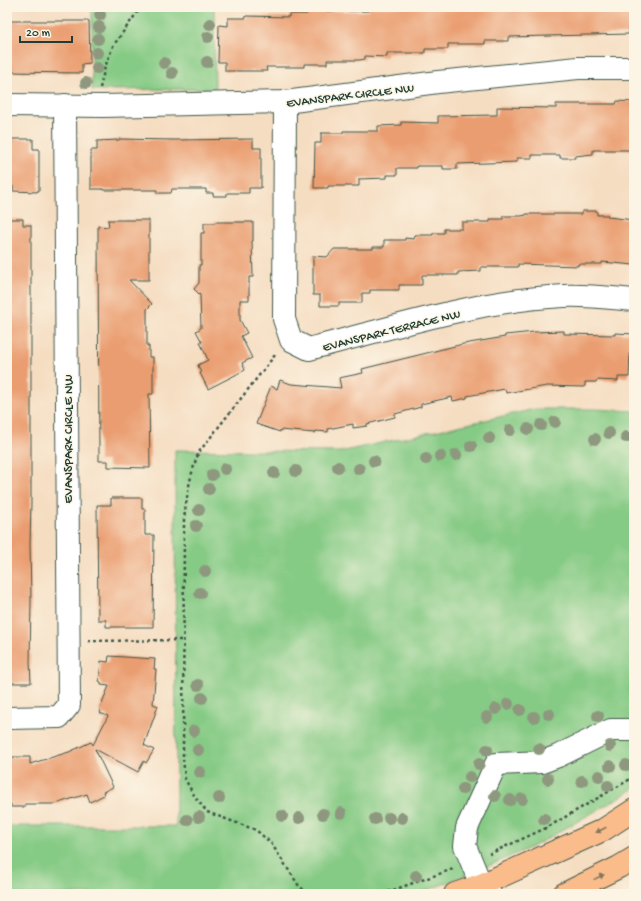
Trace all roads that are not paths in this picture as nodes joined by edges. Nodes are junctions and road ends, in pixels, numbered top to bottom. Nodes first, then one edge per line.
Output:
1 (634, 68) edge
2 (285, 102) junction
3 (7, 105) edge
4 (65, 105) junction
5 (634, 300) edge
6 (7, 718) edge
7 (634, 730) edge
8 (634, 810) edge
9 (634, 858) edge
10 (485, 891) edge
11 (455, 894) edge
12 (564, 894) edge

1 - 2 street, EVANSPARK CIRCLE NW
2 - 4 street, EVANSPARK CIRCLE NW
2 - 5 street, EVANSPARK TERRACE NW
3 - 4 street, EVANSPARK CIRCLE NW
4 - 6 street, EVANSPARK CIRCLE NW
7 - 10 street
8 -> 10 main road
12 -> 9 main road
10 - 11 main road

